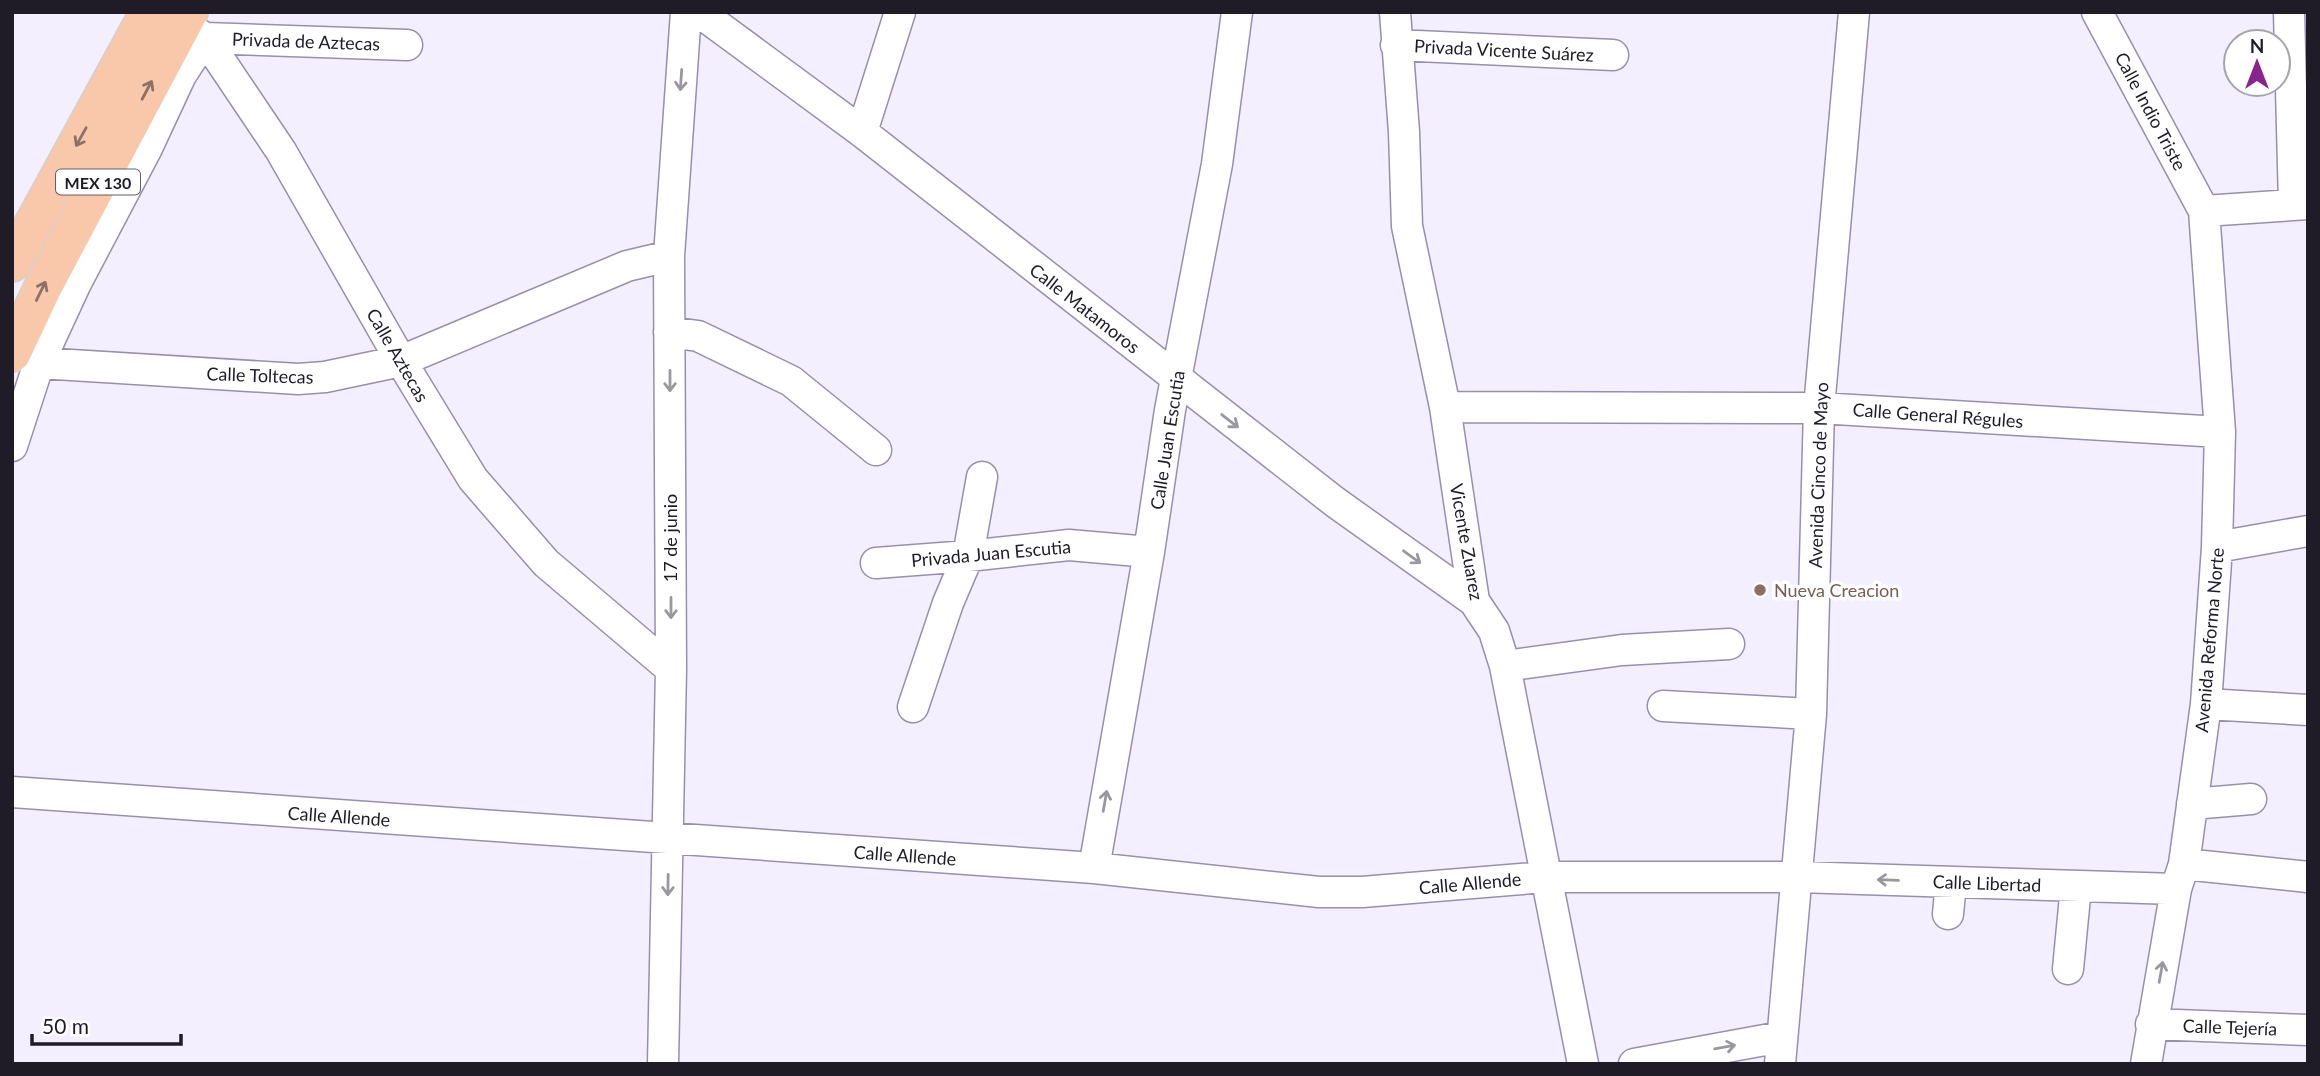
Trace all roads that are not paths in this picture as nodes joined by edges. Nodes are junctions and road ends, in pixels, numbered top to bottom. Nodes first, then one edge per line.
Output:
1 (686, 12) edge
2 (699, 12) edge
3 (900, 12) edge
4 (1237, 12) edge
5 (1395, 12) edge
6 (1854, 12) edge
7 (2097, 12) edge
8 (2290, 12) edge
9 (177, 20) edge
10 (407, 45) dead end
11 (1396, 45) junction
12 (1613, 55) dead end
13 (862, 132) junction
14 (2301, 204) edge
15 (2204, 211) junction
16 (669, 256) junction
17 (12, 262) edge
18 (669, 332) junction
19 (26, 358) edge
20 (401, 360) junction
21 (1176, 379) junction
22 (1445, 407) junction
23 (1819, 408) junction
24 (2220, 432) junction
25 (12, 446) edge
26 (876, 450) dead end
27 (982, 477) dead end
28 (2308, 531) edge
29 (2217, 547) junction
30 (1149, 552) junction
31 (968, 556) junction
32 (876, 562) dead end
33 (1474, 601) junction
34 (1729, 644) dead end
35 (1504, 666) junction
36 (671, 669) junction
37 (2206, 704) junction
38 (1663, 706) dead end
39 (913, 707) dead end
40 (2308, 710) edge
41 (1811, 714) junction
42 (12, 792) edge
43 (2251, 799) dead end
44 (2192, 804) junction
45 (669, 839) junction
46 (1094, 868) junction
47 (2180, 876) junction
48 (1546, 877) junction
49 (1798, 877) junction
50 (2308, 877) edge
51 (1951, 882) junction
52 (2076, 886) junction
53 (1948, 915) dead end
54 (2068, 970) dead end
55 (2151, 1024) junction
56 (2308, 1030) edge
57 (1780, 1050) edge
58 (663, 1064) edge
59 (1583, 1064) edge
60 (1634, 1064) edge
61 (2146, 1064) edge

1 -> 16 street, 17 de junio
2 - 13 street, Calle Matamoros
3 - 13 street
4 - 21 street, Calle Juan Escutia
5 - 11 street, Vicente Zuarez
6 - 23 street, Avenida Cinco de Mayo
7 - 15 street, Calle Indio Triste
8 - 14 street
9 - 10 street, Privada de Aztecas
9 -> 17 main road, MEX 130
9 - 19 main road, MEX 130
9 - 20 street, Calle Aztecas
11 - 12 street, Privada Vicente Suárez
11 - 22 street, Vicente Zuarez
13 - 21 street, Calle Matamoros
14 - 15 street
15 - 24 street, Avenida Reforma Norte
16 - 18 street, 17 de junio
16 - 20 street, Calle Toltecas
18 - 26 street
18 -> 36 street, 17 de junio
19 - 20 street, Calle Toltecas
19 - 25 street
20 - 36 street, Calle Aztecas
21 - 30 street, Calle Juan Escutia
21 -> 33 street, Calle Matamoros
22 - 23 street, Calle General Régules
22 - 33 street, Vicente Zuarez
23 - 24 street, Calle General Régules
23 - 41 street, Avenida Cinco de Mayo
24 - 29 street, Avenida Reforma Norte
27 - 31 street
28 - 29 street
29 - 37 street, Avenida Reforma Norte
30 - 31 street, Privada Juan Escutia
46 -> 30 street, Calle Juan Escutia
31 - 32 street, Privada Juan Escutia
31 - 39 street
33 - 35 street, Vicente Zuarez
34 - 35 street
35 - 48 street, Vicente Zuarez
36 - 45 street, 17 de junio
37 - 40 street
37 - 44 street, Avenida Reforma Norte
38 - 41 street
41 - 49 street, Avenida Cinco de Mayo
42 - 45 street, Calle Allende
43 - 44 street
44 - 47 street, Avenida Reforma Norte
45 - 46 street, Calle Allende
45 -> 58 street, 17 de junio
46 - 48 street, Calle Allende
47 - 50 street, Calle Libertad
47 - 52 street, Calle Libertad
55 -> 47 street, Avenida Reforma Norte
48 - 49 street, Calle Allende
48 - 59 street, Vicente Zuarez
51 -> 49 street, Calle Libertad
49 - 57 street, Avenida Cinco de Mayo
51 - 52 street, Calle Libertad
51 - 53 street
52 - 54 street
55 - 56 street, Calle Tejería
55 - 61 street, Avenida Reforma Norte
60 -> 57 street

